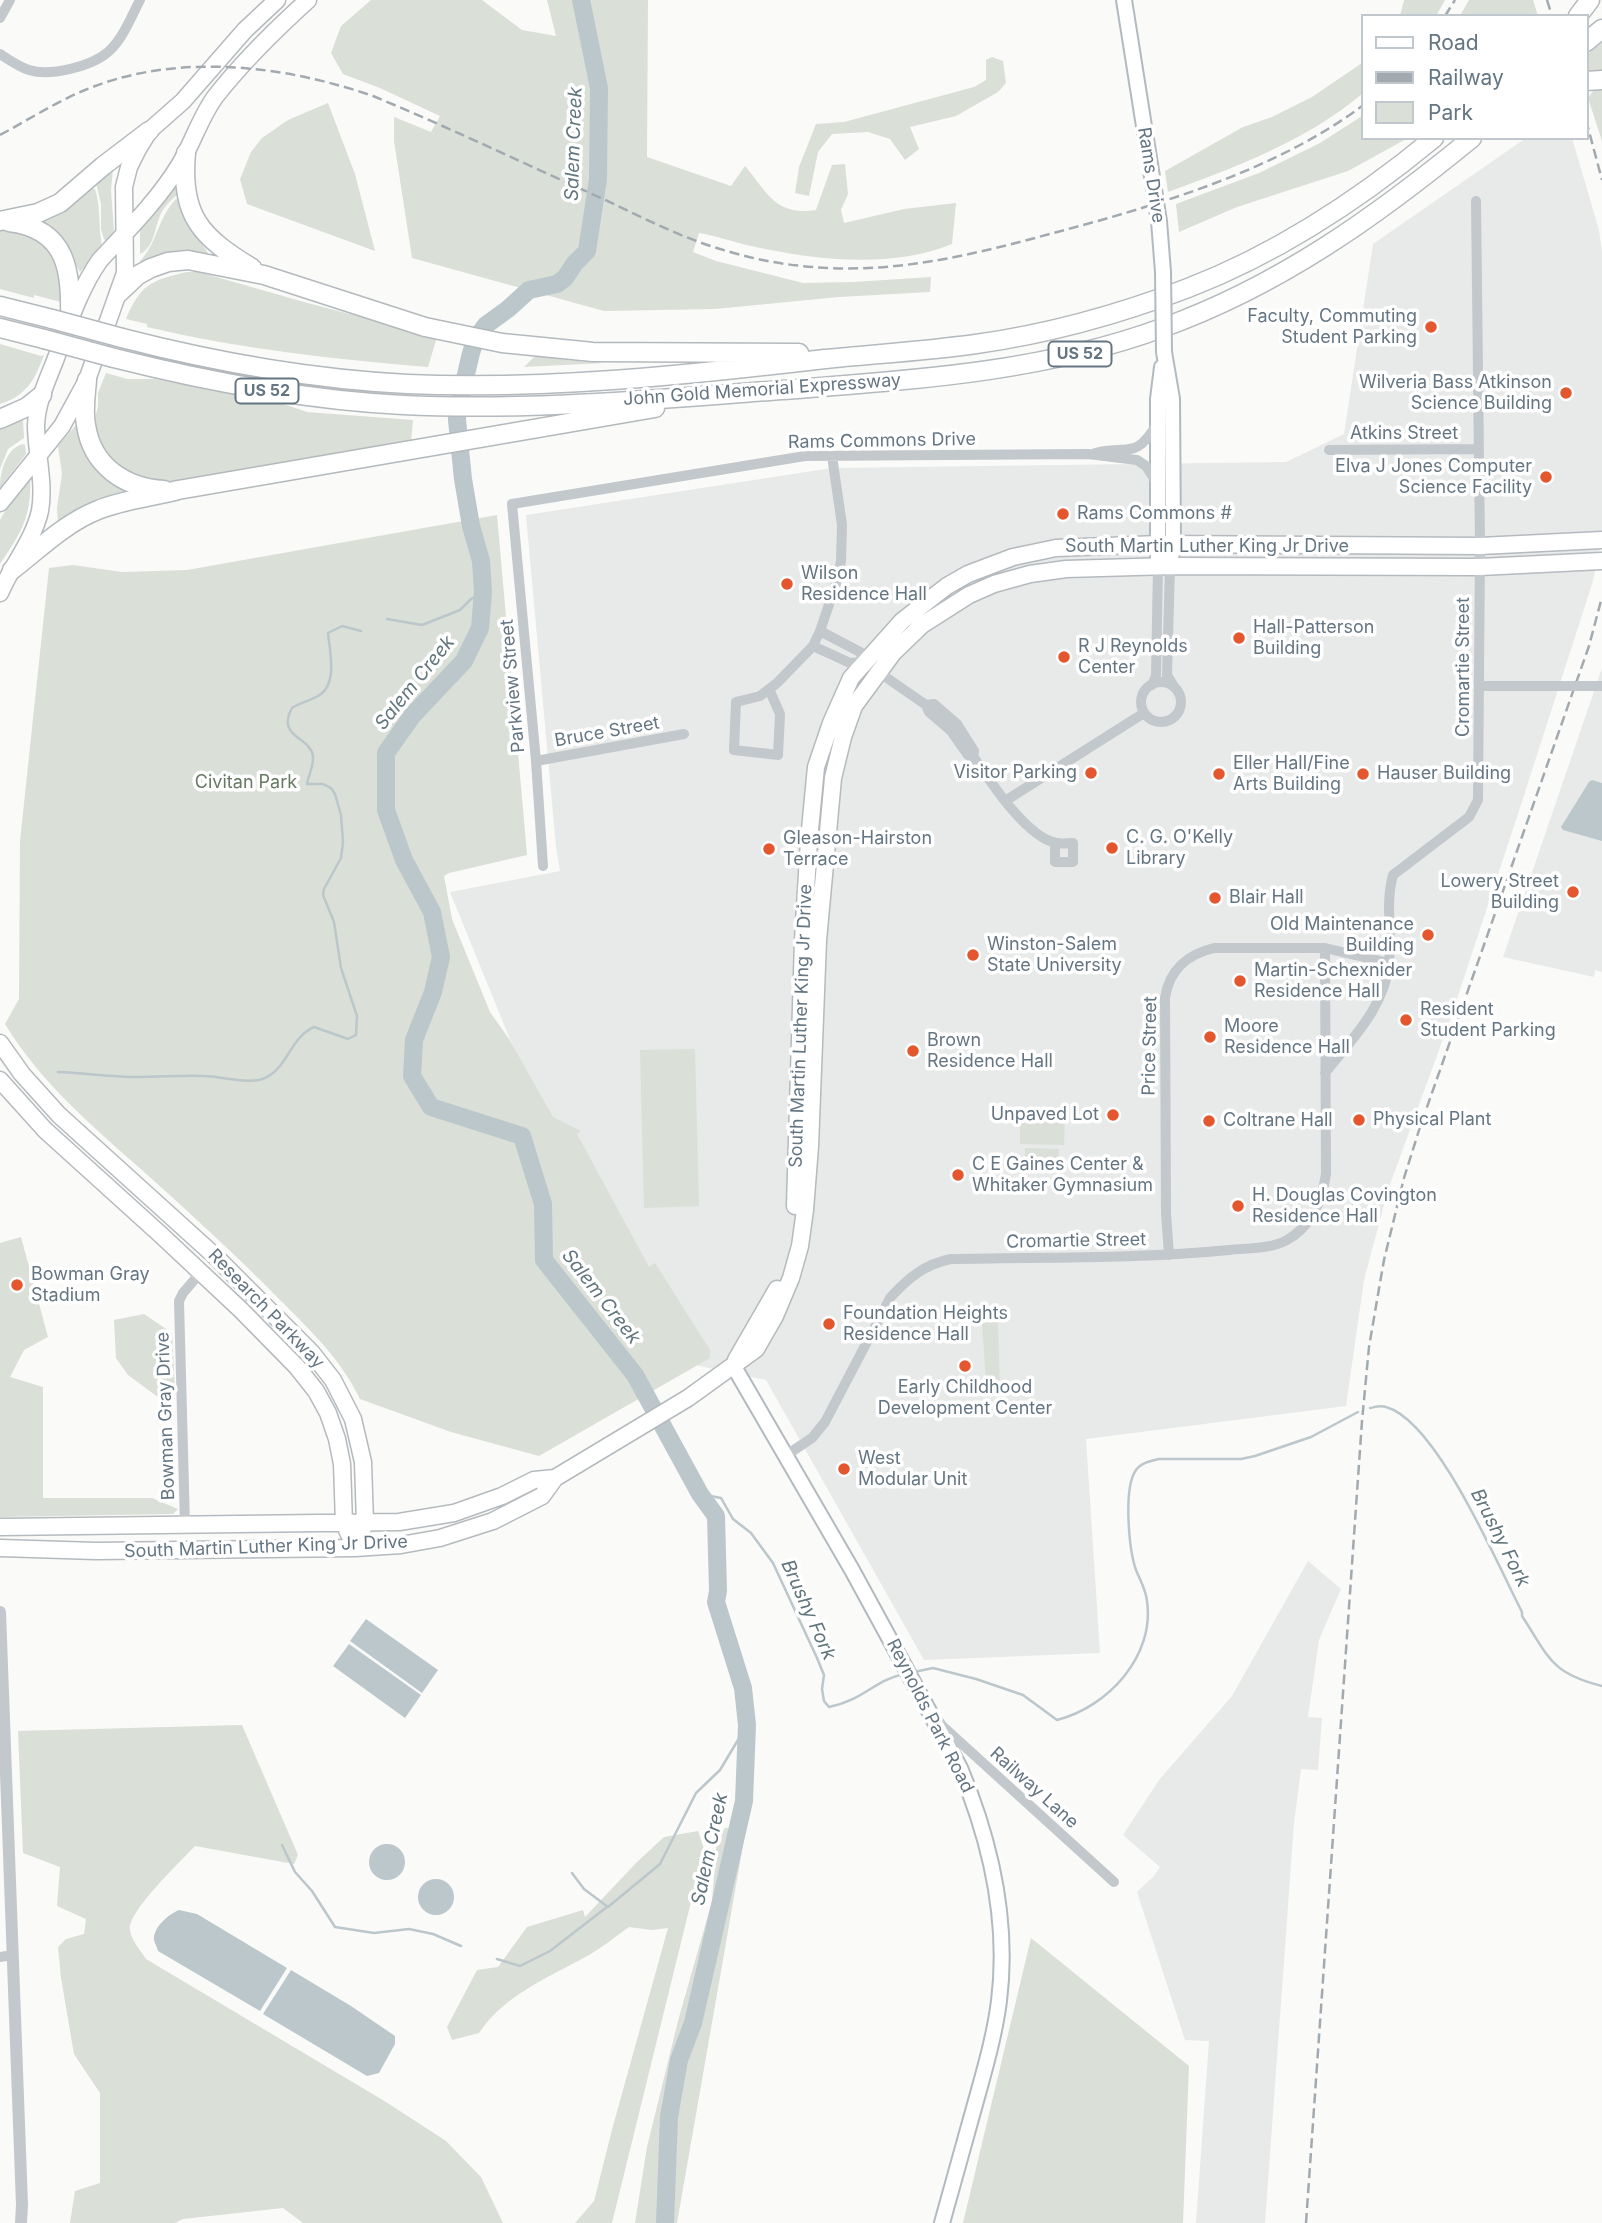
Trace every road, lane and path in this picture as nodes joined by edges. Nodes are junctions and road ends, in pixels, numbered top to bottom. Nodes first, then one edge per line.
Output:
1 (10, 0) edge
2 (141, 0) edge
3 (277, 0) edge
4 (309, 0) edge
5 (1124, 0) edge
6 (1591, 0) edge
7 (1580, 14) edge
8 (0, 18) edge
9 (0, 54) edge
10 (149, 131) junction
11 (1432, 140) edge
12 (1470, 140) edge
13 (186, 153) junction
14 (1476, 201) dead end
15 (0, 221) edge
16 (124, 233) junction
17 (264, 275) junction
18 (120, 293) junction
19 (0, 306) edge
20 (61, 320) junction
21 (0, 328) edge
22 (1164, 352) junction
23 (883, 353) junction
24 (87, 380) junction
25 (763, 391) junction
26 (42, 395) junction
27 (0, 419) edge
28 (1158, 422) junction
29 (1479, 449) junction
30 (1329, 450) dead end
31 (39, 454) junction
32 (1088, 454) junction
33 (832, 456) junction
34 (1159, 486) junction
35 (178, 490) junction
36 (0, 503) edge
37 (512, 504) joint
38 (1602, 540) edge
39 (1166, 544) junction
40 (1480, 546) junction
41 (1602, 561) edge
42 (1164, 566) junction
43 (1480, 567) junction
44 (12, 570) junction
45 (0, 593) edge
46 (820, 631) junction
47 (813, 646) junction
48 (871, 667) junction
49 (1152, 685) junction
50 (1479, 686) junction
51 (1602, 686) edge
52 (1175, 688) junction
53 (768, 689) junction
54 (1144, 713) junction
55 (684, 734) dead end
56 (536, 761) junction
57 (1005, 801) junction
58 (1055, 843) dead end
59 (543, 866) dead end
60 (1325, 948) junction
61 (1389, 963) junction
62 (0, 1043) edge
63 (1325, 1073) junction
64 (22, 1074) junction
65 (2, 1086) edge
66 (1169, 1255) junction
67 (201, 1272) junction
68 (733, 1365) junction
69 (785, 1456) junction
70 (555, 1478) junction
71 (344, 1523) junction
72 (365, 1523) junction
73 (185, 1525) junction
74 (87, 1526) junction
75 (0, 1527) edge
76 (0, 1541) edge
77 (0, 1548) edge
78 (355, 1548) junction
79 (0, 1612) edge
80 (933, 1718) junction
81 (1114, 1882) dead end
82 (6, 1956) edge
83 (21, 2223) edge
84 (942, 2223) edge

1 - 8 street
2 - 9 street
3 - 10 main road
4 - 13 main road
5 - 22 main road, Rams Drive, bridge
6 - 7 highway
10 - 15 highway
10 - 16 main road
11 - 23 highway, John Gold Memorial Expressway / US 52
12 - 25 highway, John Gold Memorial Expressway / US 52
13 - 16 main road
13 - 17 highway
14 - 29 street, Cromartie Street
15 - 20 highway
16 - 18 main road
16 - 20 main road
17 - 18 highway
17 - 23 highway
18 - 24 main road
19 - 20 highway, John Gold Memorial Expressway / US 52
20 - 23 highway, John Gold Memorial Expressway / US 52, bridge
20 - 26 main road
21 - 25 highway, John Gold Memorial Expressway / US 52, bridge
22 - 28 main road, Rams Drive
22 - 39 main road, Rams Drive
24 - 31 main road
24 - 35 highway
25 - 35 highway
26 - 27 highway
26 - 31 main road
28 - 32 street
28 - 34 main road, Rams Drive
29 - 30 street, Atkins Street
29 - 40 street, Cromartie Street
31 - 36 main road
31 - 44 main road
32 - 33 street, Rams Commons Drive
32 - 34 street
33 - 37 street, Rams Commons Drive
33 - 46 street
34 - 39 main road, Rams Drive
35 - 44 highway
37 - 56 street, Parkview Street
38 - 40 main road, South Martin Luther King Jr Drive
39 - 40 main road, South Martin Luther King Jr Drive
39 - 42 main road
39 - 48 main road, South Martin Luther King Jr Drive
40 - 43 street, Cromartie Street
41 - 43 main road, South Martin Luther King Jr Drive
42 - 43 main road, South Martin Luther King Jr Drive
42 - 48 main road, South Martin Luther King Jr Drive
42 - 49 street
42 - 52 street
43 - 50 street, Cromartie Street
44 - 45 main road
46 - 47 street
46 - 48 street
47 - 48 street
47 - 53 street
48 - 57 street
48 - 68 main road, South Martin Luther King Jr Drive
49 - 52 street
49 - 54 street
50 - 51 street, bridge
50 - 61 street, Cromartie Street
52 - 54 street
53 - 53 street
54 - 57 street
55 - 56 street, Bruce Street
56 - 59 street, Parkview Street
57 - 58 street
60 - 61 street, Price Street
60 - 63 street, Cromartie Street
60 - 66 street, Price Street
61 - 63 street, Cromartie Street
62 - 64 main road, Research Parkway
63 - 66 street, Cromartie Street
64 - 65 street
64 - 72 main road, Research Parkway
65 - 67 main road, Research Parkway
66 - 69 street, Cromartie Street
67 - 71 main road, Research Parkway
67 - 73 street, Bowman Gray Drive
68 - 69 main road, Reynolds Park Road
68 - 70 main road, South Martin Luther King Jr Drive
69 - 80 main road, Reynolds Park Road
70 - 72 main road, South Martin Luther King Jr Drive
70 - 78 main road, South Martin Luther King Jr Drive
71 - 72 main road, South Martin Luther King Jr Drive
71 - 73 main road, South Martin Luther King Jr Drive
71 - 78 main road, Research Parkway
72 - 78 main road, Research Parkway
73 - 74 main road, South Martin Luther King Jr Drive
74 - 75 main road, South Martin Luther King Jr Drive
74 - 76 main road
77 - 78 main road, South Martin Luther King Jr Drive
79 - 82 street
80 - 81 street, Railway Lane
80 - 84 main road, Reynolds Park Road
82 - 83 street

